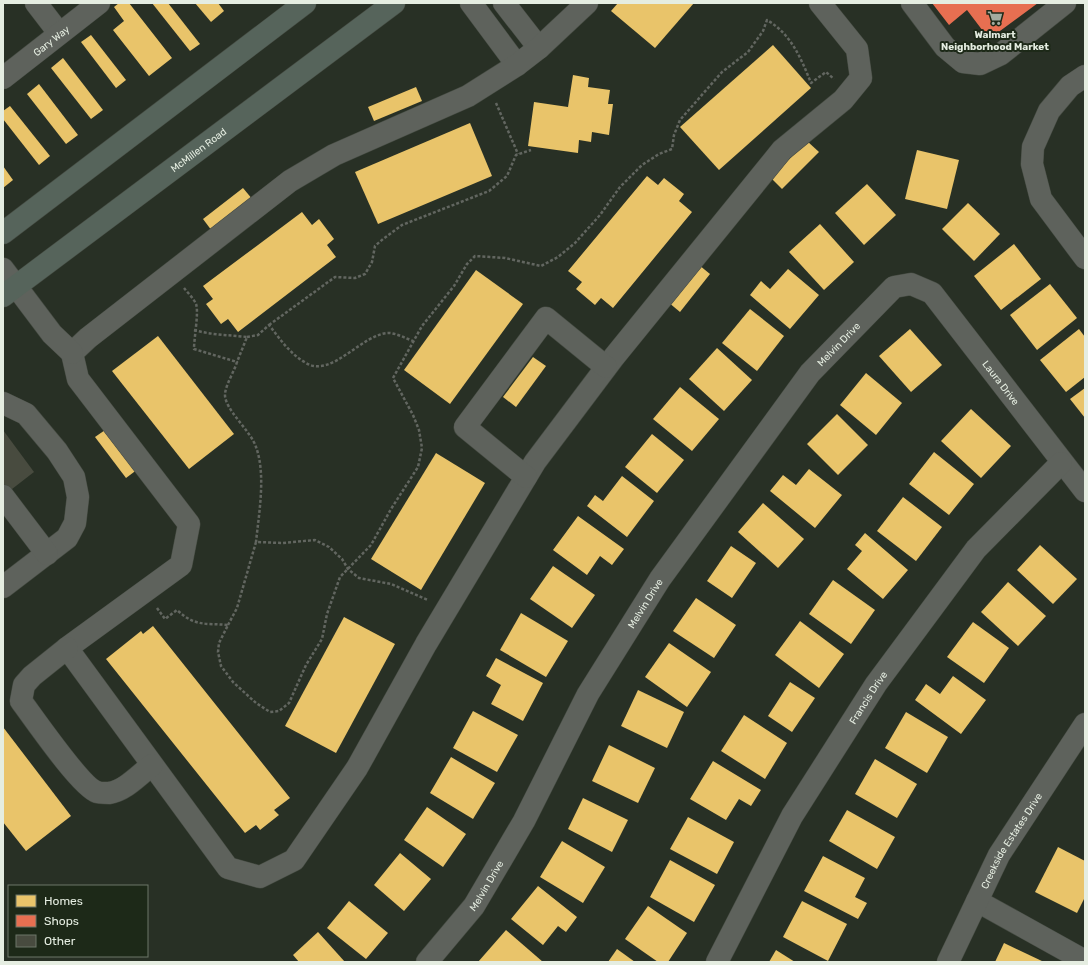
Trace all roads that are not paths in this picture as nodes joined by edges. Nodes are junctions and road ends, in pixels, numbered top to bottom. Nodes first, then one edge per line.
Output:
1 (36, 3) edge
2 (99, 3) edge
3 (305, 3) edge
4 (394, 3) edge
5 (471, 3) edge
6 (504, 3) edge
7 (588, 3) edge
8 (820, 3) edge
9 (912, 3) edge
10 (1064, 3) edge
11 (59, 33) junction
12 (539, 48) junction
13 (517, 65) junction
14 (1085, 76) edge
15 (3, 78) edge
16 (3, 233) edge
17 (1085, 258) edge
18 (3, 268) edge
19 (911, 284) joint
20 (10, 291) edge
21 (72, 353) junction
22 (606, 367) junction
23 (3, 403) edge
24 (1061, 462) junction
25 (526, 476) junction
26 (1085, 491) edge
27 (3, 496) edge
28 (47, 554) junction
29 (3, 587) edge
30 (67, 648) junction
31 (1085, 724) edge
32 (152, 765) junction
33 (977, 901) junction
34 (1085, 961) edge
35 (427, 962) edge
36 (717, 962) edge
37 (948, 962) edge

1 - 11 street
2 - 11 street, Gary Way
3 - 16 main road
4 - 20 main road, McMillen Road
5 - 13 street
6 - 12 street
7 - 12 street
8 - 22 street
9 - 10 street
11 - 15 street, Gary Way
12 - 13 street
13 - 21 street
14 - 17 street
18 - 20 street
19 - 24 street, Laura Drive
19 - 35 street, Melvin Drive
20 - 21 street
21 - 30 street
22 - 25 street
22 - 25 street
23 - 28 street
24 - 26 street, Laura Drive
24 - 36 street, Francis Drive
25 - 32 street
27 - 28 street
28 - 29 street
30 - 32 street
30 - 32 street
31 - 33 street, Creekside Estates Drive
33 - 34 street
33 - 37 street, Creekside Estates Drive

